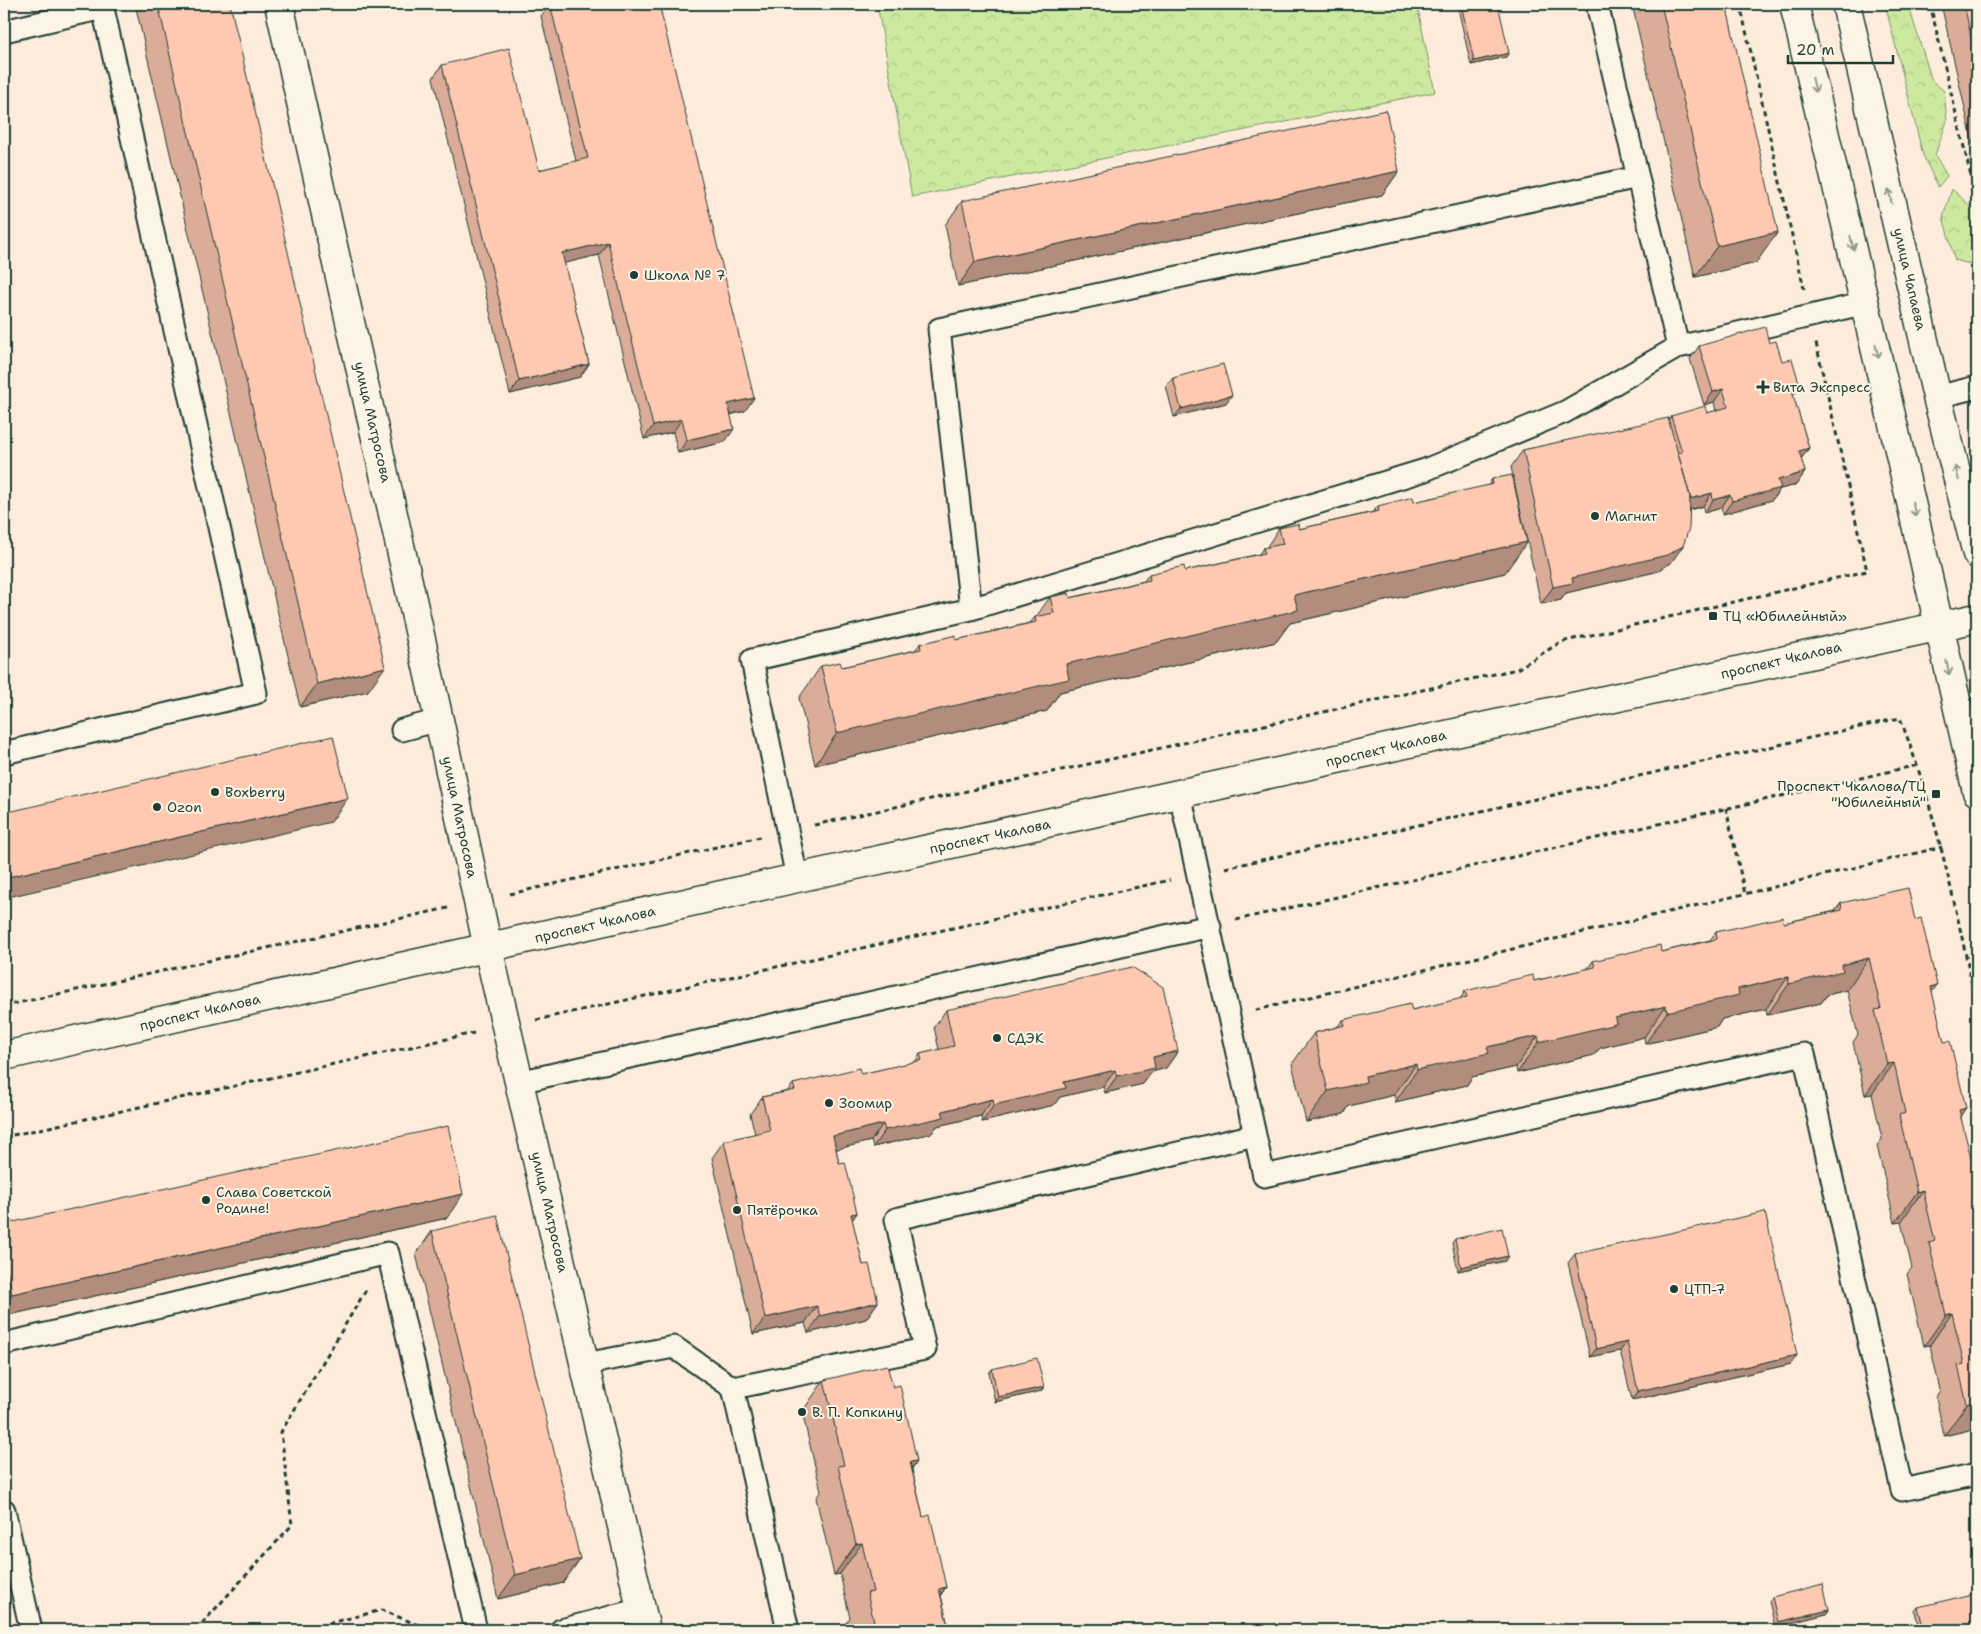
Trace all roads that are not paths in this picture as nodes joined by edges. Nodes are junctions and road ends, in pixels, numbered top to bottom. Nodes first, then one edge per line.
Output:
1 (279, 4) edge
2 (1597, 4) edge
3 (1794, 4) edge
4 (1846, 4) edge
5 (102, 6) edge
6 (4, 31) edge
7 (1638, 177) junction
8 (1866, 303) junction
9 (1678, 347) junction
10 (1977, 387) edge
11 (1937, 397) junction
12 (1977, 554) edge
13 (971, 609) junction
14 (1977, 618) edge
15 (1940, 625) junction
16 (439, 720) junction
17 (402, 730) dead end
18 (4, 753) edge
19 (1977, 792) edge
20 (1180, 794) junction
21 (797, 878) junction
22 (1210, 926) junction
23 (488, 948) junction
24 (4, 1056) edge
25 (519, 1082) junction
26 (1255, 1135) junction
27 (4, 1344) edge
28 (585, 1364) junction
29 (733, 1388) junction
30 (1977, 1474) edge
31 (4, 1510) edge
32 (643, 1620) edge
33 (31, 1630) edge
34 (476, 1630) edge
35 (560, 1630) edge
36 (788, 1630) edge

1 - 16 street, улица Матросова
2 - 7 lane
3 -> 8 street
11 -> 4 street, улица Чапаева
5 - 6 lane
5 - 18 lane
7 - 9 lane
7 - 13 lane
8 - 9 lane
8 -> 15 street
9 - 13 lane
10 - 11 lane
12 -> 11 street, улица Чапаева
13 - 21 lane
14 - 15 street, проспект Чкалова
15 -> 19 street
15 - 20 street, проспект Чкалова
16 - 17 lane
16 - 23 street, улица Матросова
20 - 21 street, проспект Чкалова
20 - 22 lane
21 - 23 street, проспект Чкалова
22 - 25 lane
22 - 26 lane
23 - 24 street, проспект Чкалова
23 - 25 street, улица Матросова
25 - 28 street, улица Матросова
26 - 29 lane
26 - 30 lane
27 - 34 lane
28 - 29 lane
28 - 32 street, улица Матросова
29 - 36 lane
31 - 33 lane
32 - 35 lane

